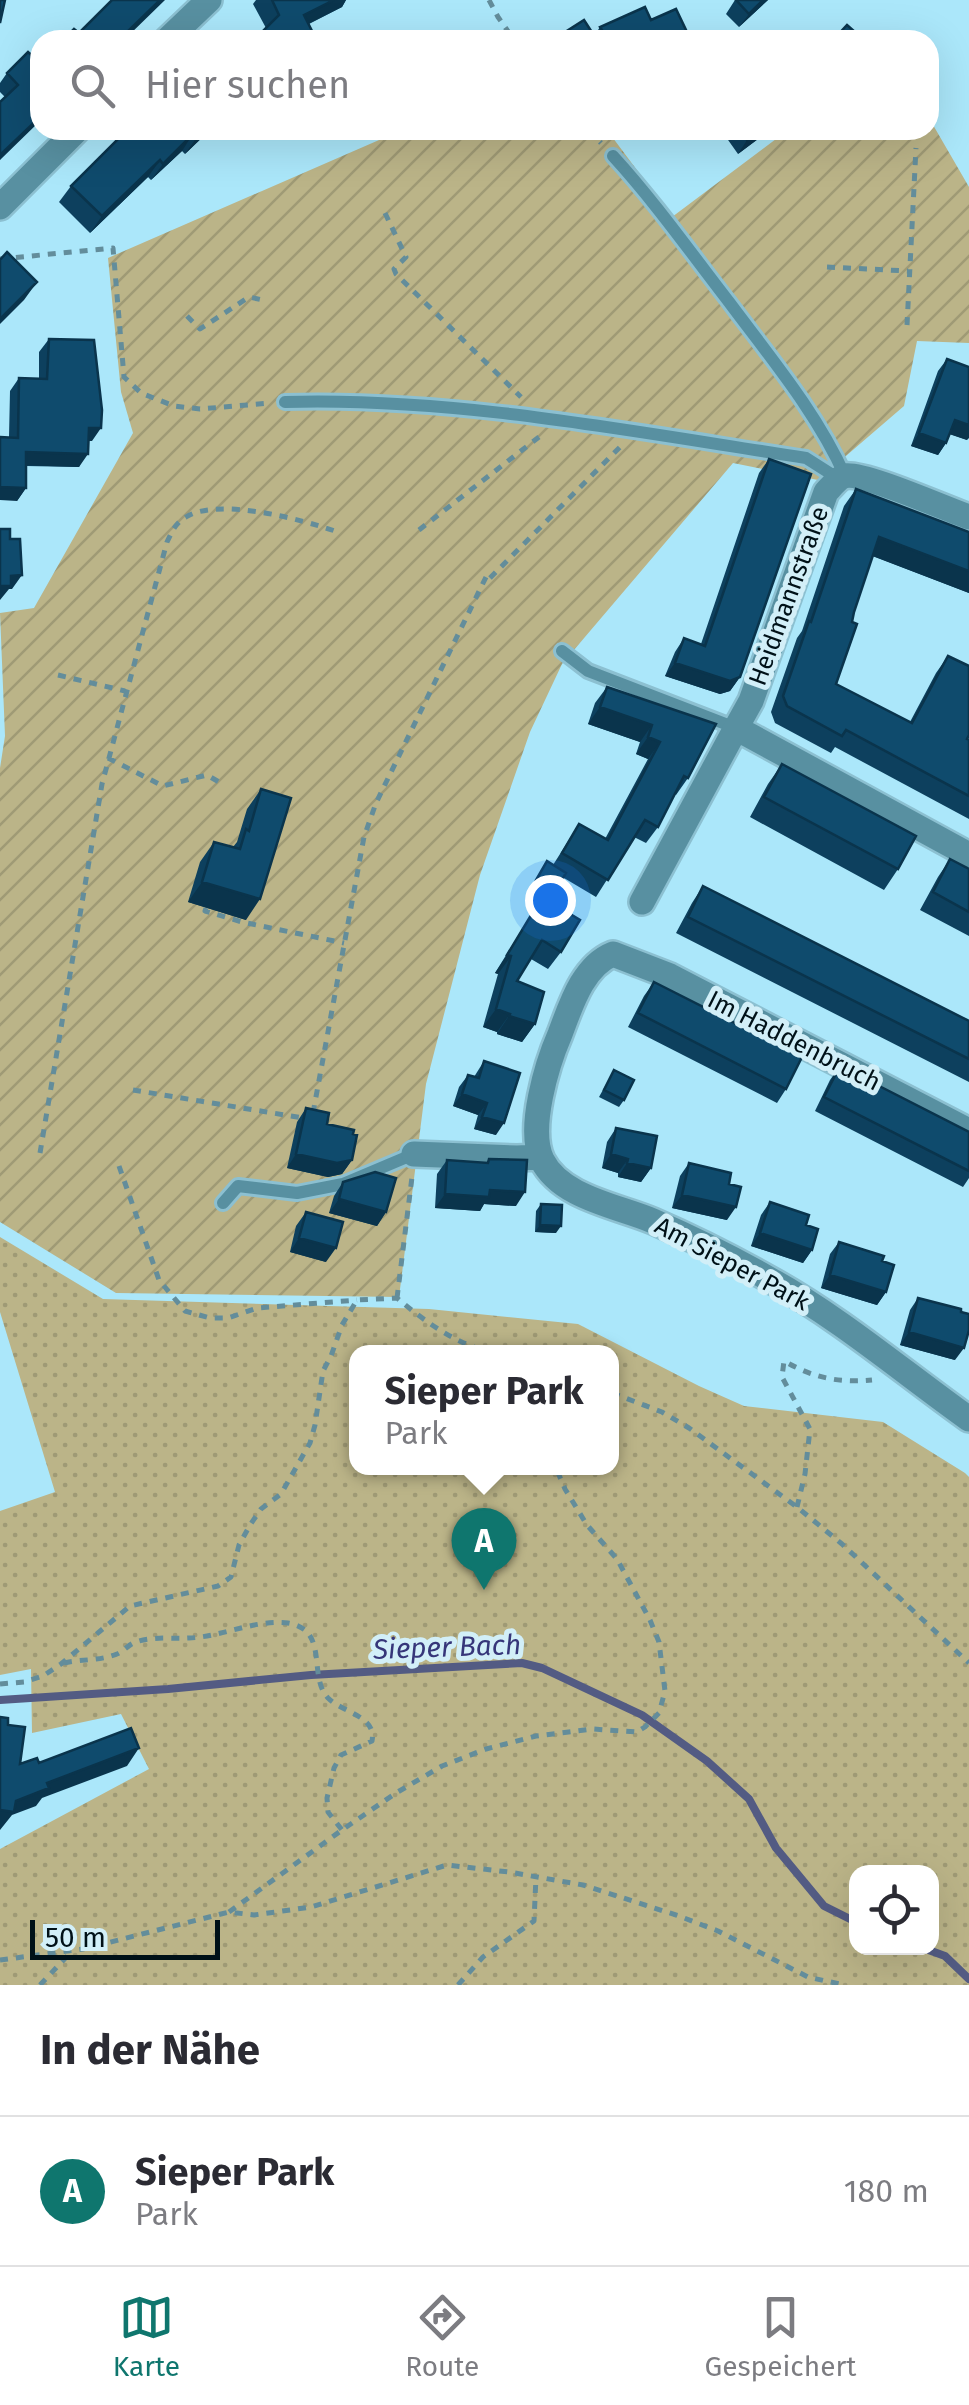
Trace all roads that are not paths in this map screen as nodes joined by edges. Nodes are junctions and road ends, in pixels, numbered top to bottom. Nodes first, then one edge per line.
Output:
1 (209, 0) edge
2 (178, 30) edge
3 (67, 140) edge
4 (613, 156) dead end
5 (0, 207) edge
6 (285, 402) road end
7 (845, 477) junction
8 (969, 518) edge
9 (562, 652) dead end
10 (736, 728) junction
11 (969, 855) edge
12 (642, 902) dead end
13 (969, 1131) edge
14 (414, 1154) joint
15 (540, 1157) junction
16 (223, 1203) dead end
17 (969, 1419) edge

1 - 2 street
3 - 5 street
4 - 7 lane
6 - 7 lane
7 - 8 street
7 - 10 street, Heidmannstraße
9 - 10 lane
10 - 11 street
10 - 12 street, Heidmannstraße
13 - 15 street, Im Haddenbruch
14 - 15 street
14 - 16 lane
15 - 17 street, Am Sieper Park

